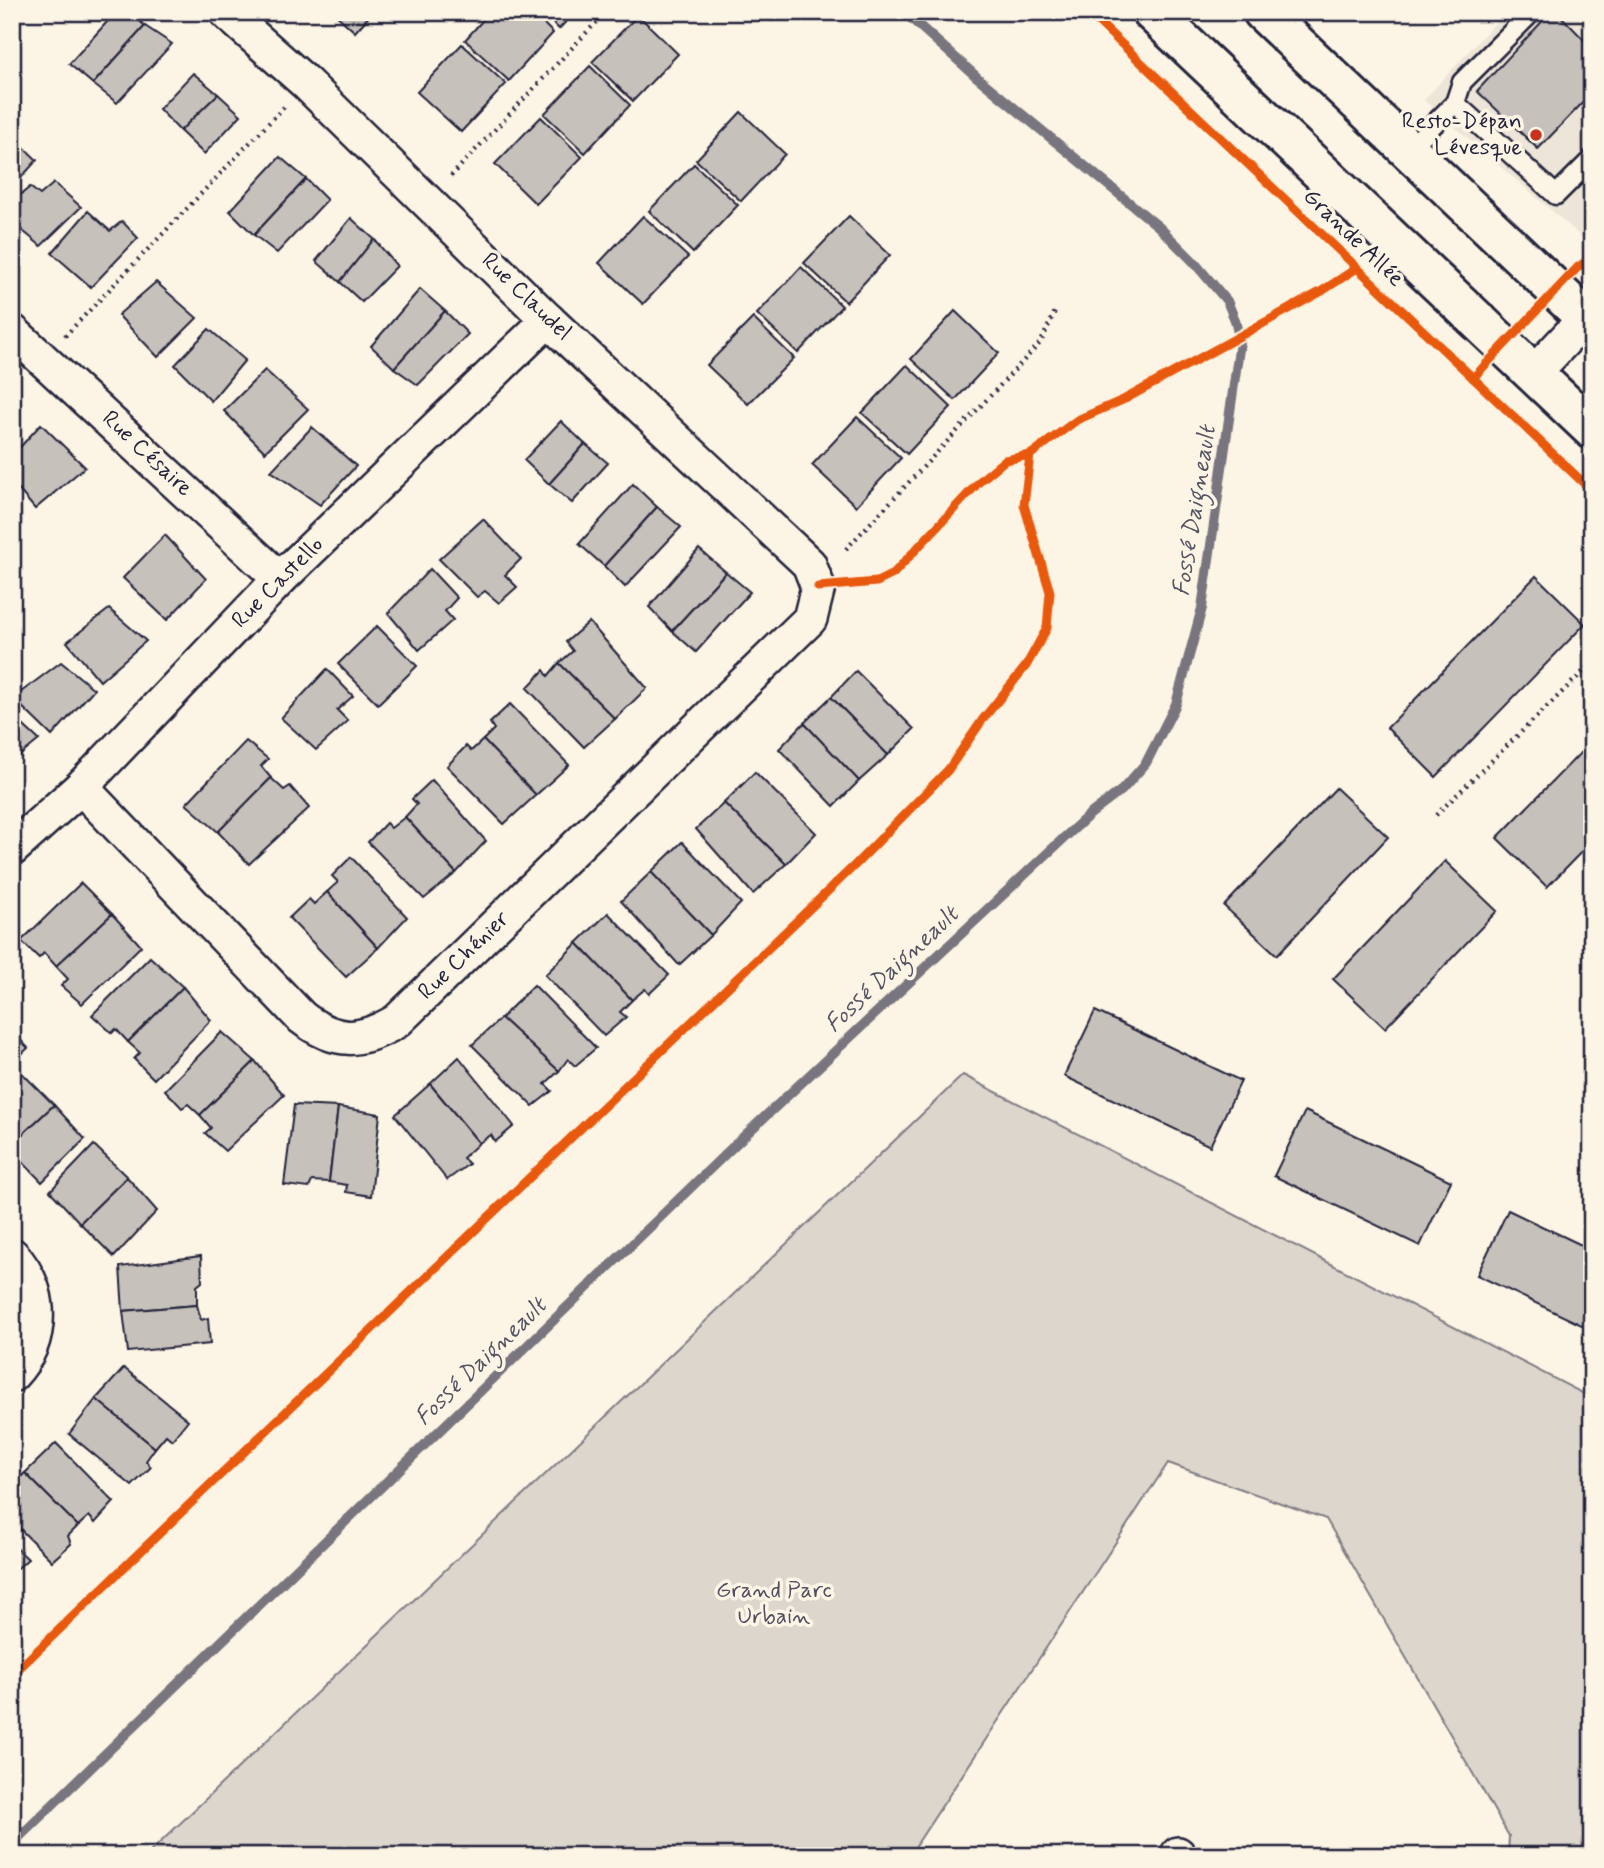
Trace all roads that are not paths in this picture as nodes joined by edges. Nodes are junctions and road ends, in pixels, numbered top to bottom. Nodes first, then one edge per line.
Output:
1 (226, 12) edge
2 (1152, 12) edge
3 (1263, 12) edge
4 (1528, 16) dead end
5 (1455, 103) junction
6 (1408, 150) junction
7 (1592, 159) edge
8 (1590, 318) edge
9 (548, 320) junction
10 (12, 331) edge
11 (1533, 374) junction
12 (1592, 429) edge
13 (280, 579) junction
14 (818, 587) joint
15 (81, 787) junction
16 (12, 849) edge
17 (12, 1255) edge
18 (12, 1375) edge

1 - 9 street, Rue Claudel
2 - 11 main road, Grande Allée
3 - 6 main road
4 - 5 lane
5 - 6 lane
5 - 7 lane
6 - 8 main road
8 - 11 street
9 - 13 street, Rue Castello
9 - 14 street, Rue Claudel
10 - 13 street, Rue Césaire
11 - 12 main road, Grande Allée
13 - 15 street, Rue Castello
14 - 15 street, Rue Chénier
15 - 16 street, Rue Castello
17 - 18 street

